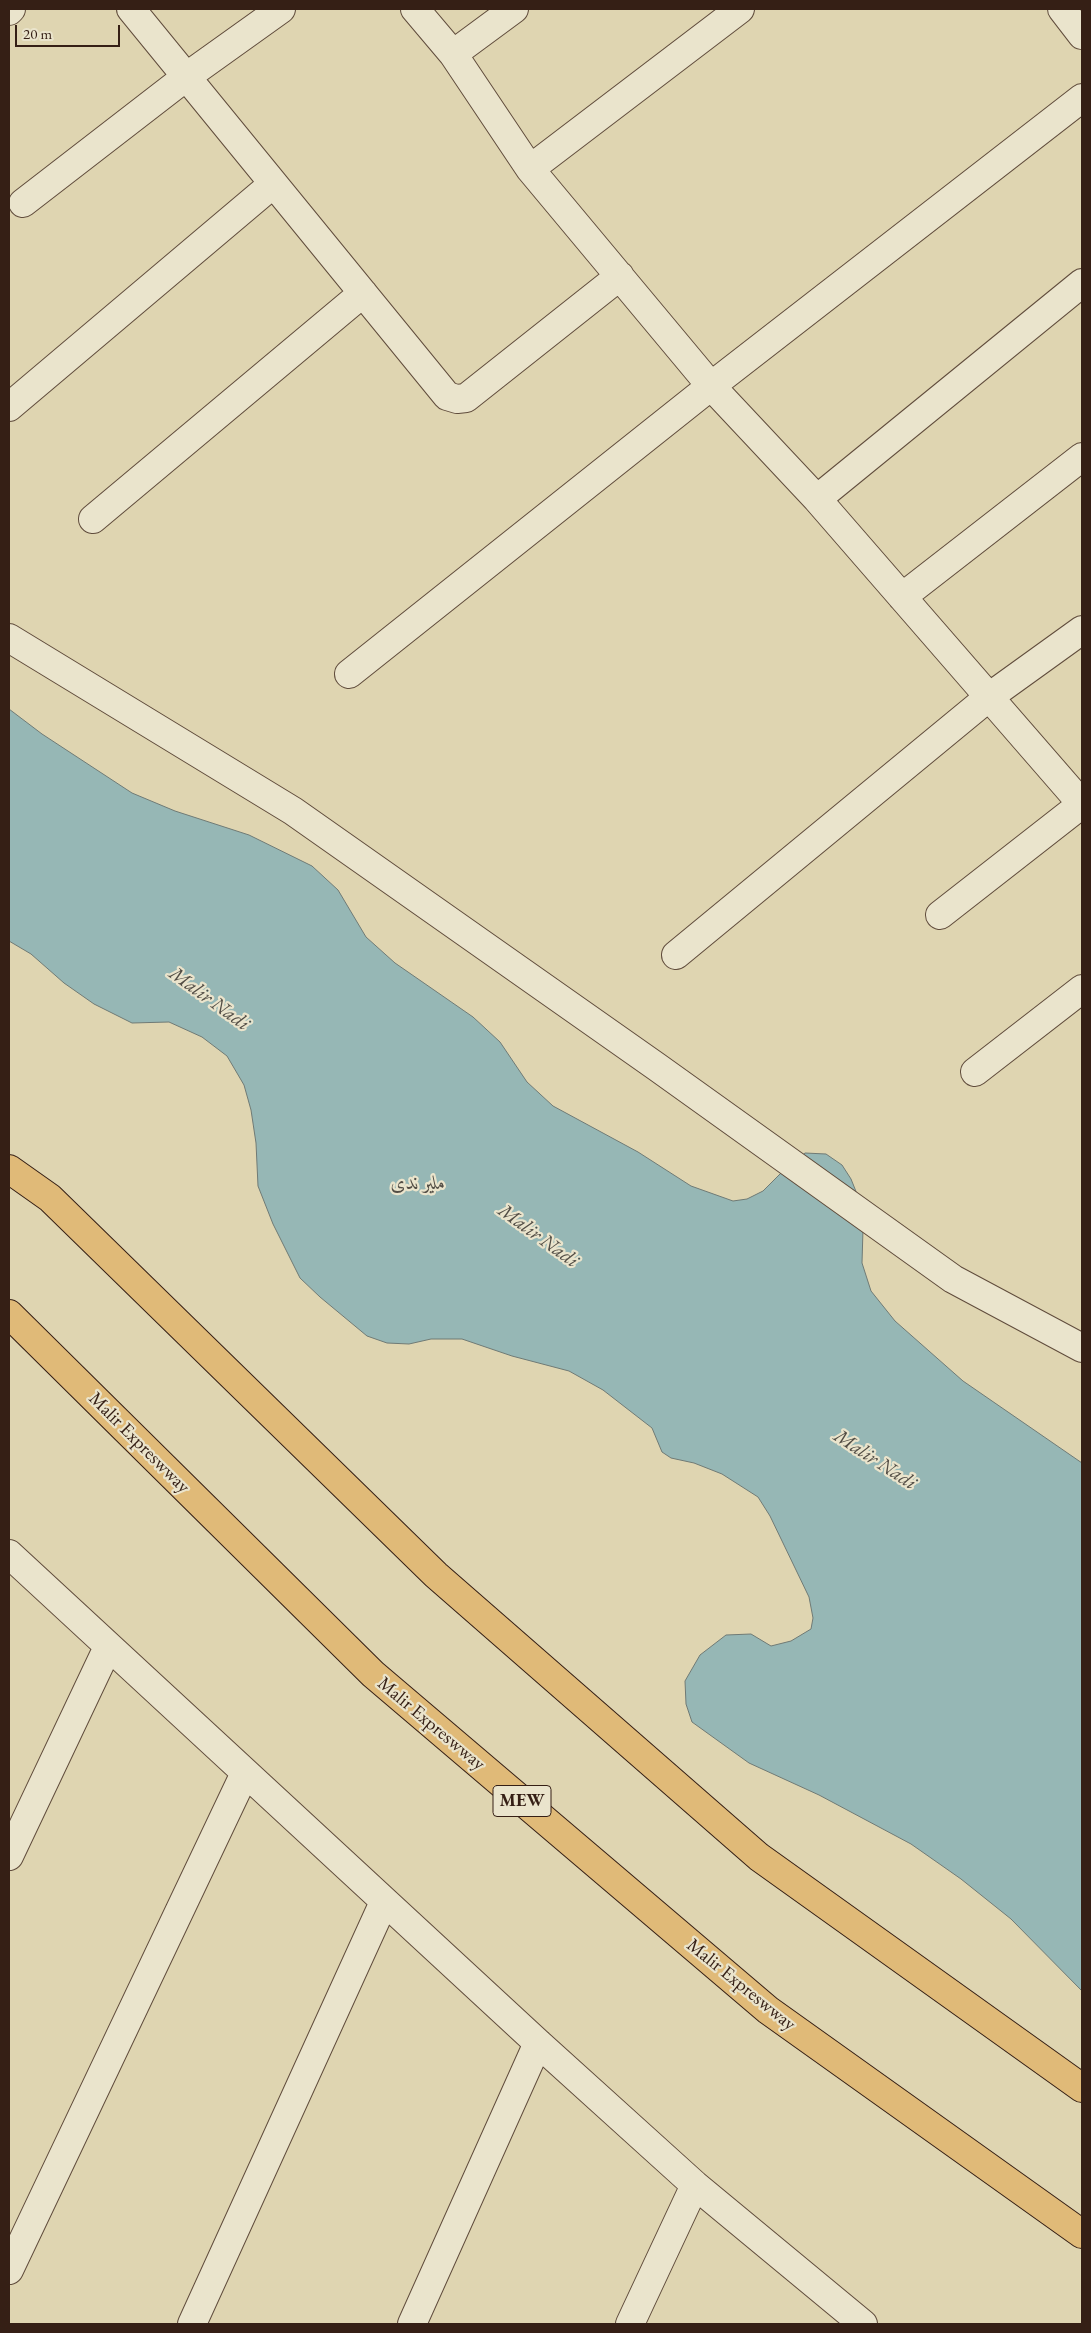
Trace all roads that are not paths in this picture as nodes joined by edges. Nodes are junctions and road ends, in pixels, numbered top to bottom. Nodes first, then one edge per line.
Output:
1 (131, 9) edge
2 (281, 9) edge
3 (415, 9) edge
4 (514, 9) edge
5 (740, 9) edge
6 (1062, 9) edge
7 (1082, 35) edge
8 (453, 54) junction
9 (186, 77) junction
10 (1082, 98) edge
11 (530, 169) junction
12 (273, 184) junction
13 (23, 203) dead end
14 (620, 276) junction
15 (1082, 283) edge
16 (363, 293) junction
17 (711, 386) junction
18 (9, 407) edge
19 (1082, 457) edge
20 (816, 499) junction
21 (93, 520) dead end
22 (902, 596) junction
23 (1082, 630) edge
24 (9, 638) edge
25 (349, 674) dead end
26 (989, 697) junction
27 (1082, 804) edge
28 (940, 915) dead end
29 (676, 955) dead end
30 (1082, 989) edge
31 (975, 1072) dead end
32 (9, 1169) edge
33 (9, 1314) edge
34 (1082, 1348) edge
35 (9, 1554) edge
36 (108, 1647) junction
37 (245, 1773) junction
38 (9, 1856) edge
39 (384, 1902) junction
40 (538, 2044) junction
41 (1082, 2088) edge
42 (695, 2185) junction
43 (1082, 2234) edge
44 (9, 2270) edge
45 (857, 2322) edge
46 (192, 2324) edge
47 (412, 2324) edge
48 (630, 2324) edge

1 - 9 street
2 - 9 street
3 - 8 street
4 - 8 street
5 - 11 street
6 - 7 street
8 - 11 street
9 - 12 street
9 - 13 street
10 - 17 street
11 - 14 street
12 - 16 street
12 - 18 street
14 - 16 street
14 - 17 street
15 - 20 street
16 - 21 street
17 - 20 street
17 - 25 street
19 - 22 street
20 - 22 street
22 - 26 street
23 - 26 street
24 - 34 street
26 - 27 street
26 - 29 street
27 - 28 street
30 - 31 street
32 - 41 highway
33 - 43 highway, Malir Expreswway / MEW
35 - 36 street
36 - 37 street
36 - 38 street
37 - 39 street
37 - 44 street
39 - 40 street
39 - 46 street
40 - 42 street
40 - 47 street
42 - 45 street
42 - 48 street

